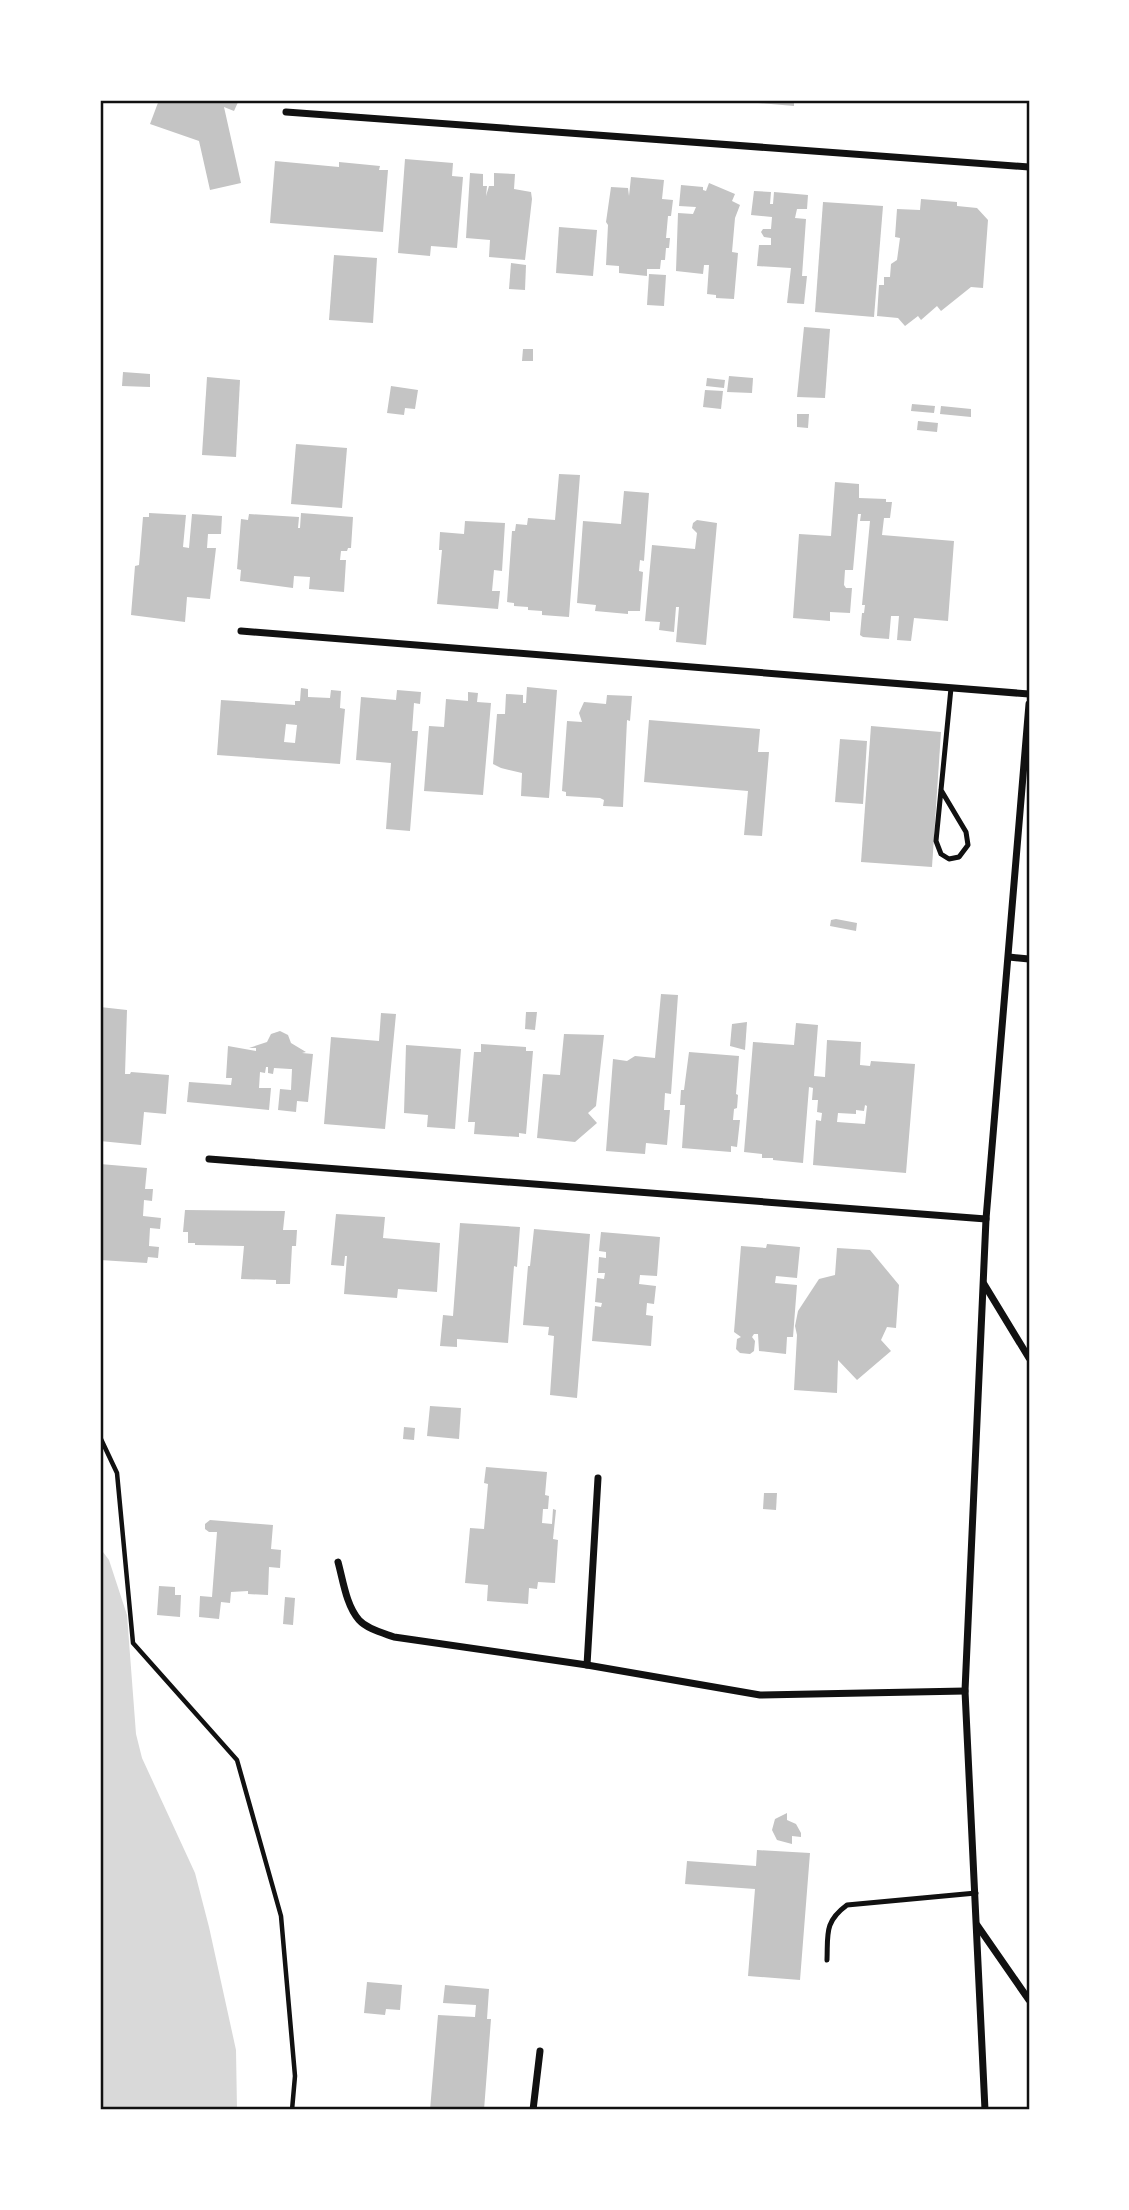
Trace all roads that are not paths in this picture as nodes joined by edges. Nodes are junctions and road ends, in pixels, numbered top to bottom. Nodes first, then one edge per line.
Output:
1 (286, 112) dead end
2 (1029, 167) edge
3 (241, 631) dead end
4 (951, 688) junction
5 (1029, 694) edge
6 (1029, 704) edge
7 (941, 790) junction
8 (1009, 957) junction
9 (1029, 959) edge
10 (209, 1159) dead end
11 (986, 1219) junction
12 (984, 1284) junction
13 (1029, 1358) edge
14 (598, 1478) dead end
15 (338, 1562) dead end
16 (587, 1665) junction
17 (965, 1691) junction
18 (975, 1893) junction
19 (977, 1924) junction
20 (827, 1959) dead end
21 (1029, 2000) edge
22 (540, 2050) dead end
23 (533, 2110) edge
24 (985, 2110) edge

1 - 2 street
3 - 4 street
4 - 5 street
4 - 7 lane
6 - 8 street
7 - 7 lane
8 - 9 street
8 - 11 street
10 - 11 street
11 - 12 street
12 - 13 street
12 - 17 street
14 - 16 street
15 - 16 street
16 - 17 street
17 - 18 street
18 - 19 street
18 - 20 lane
19 - 21 street
19 - 24 street
22 - 23 street

